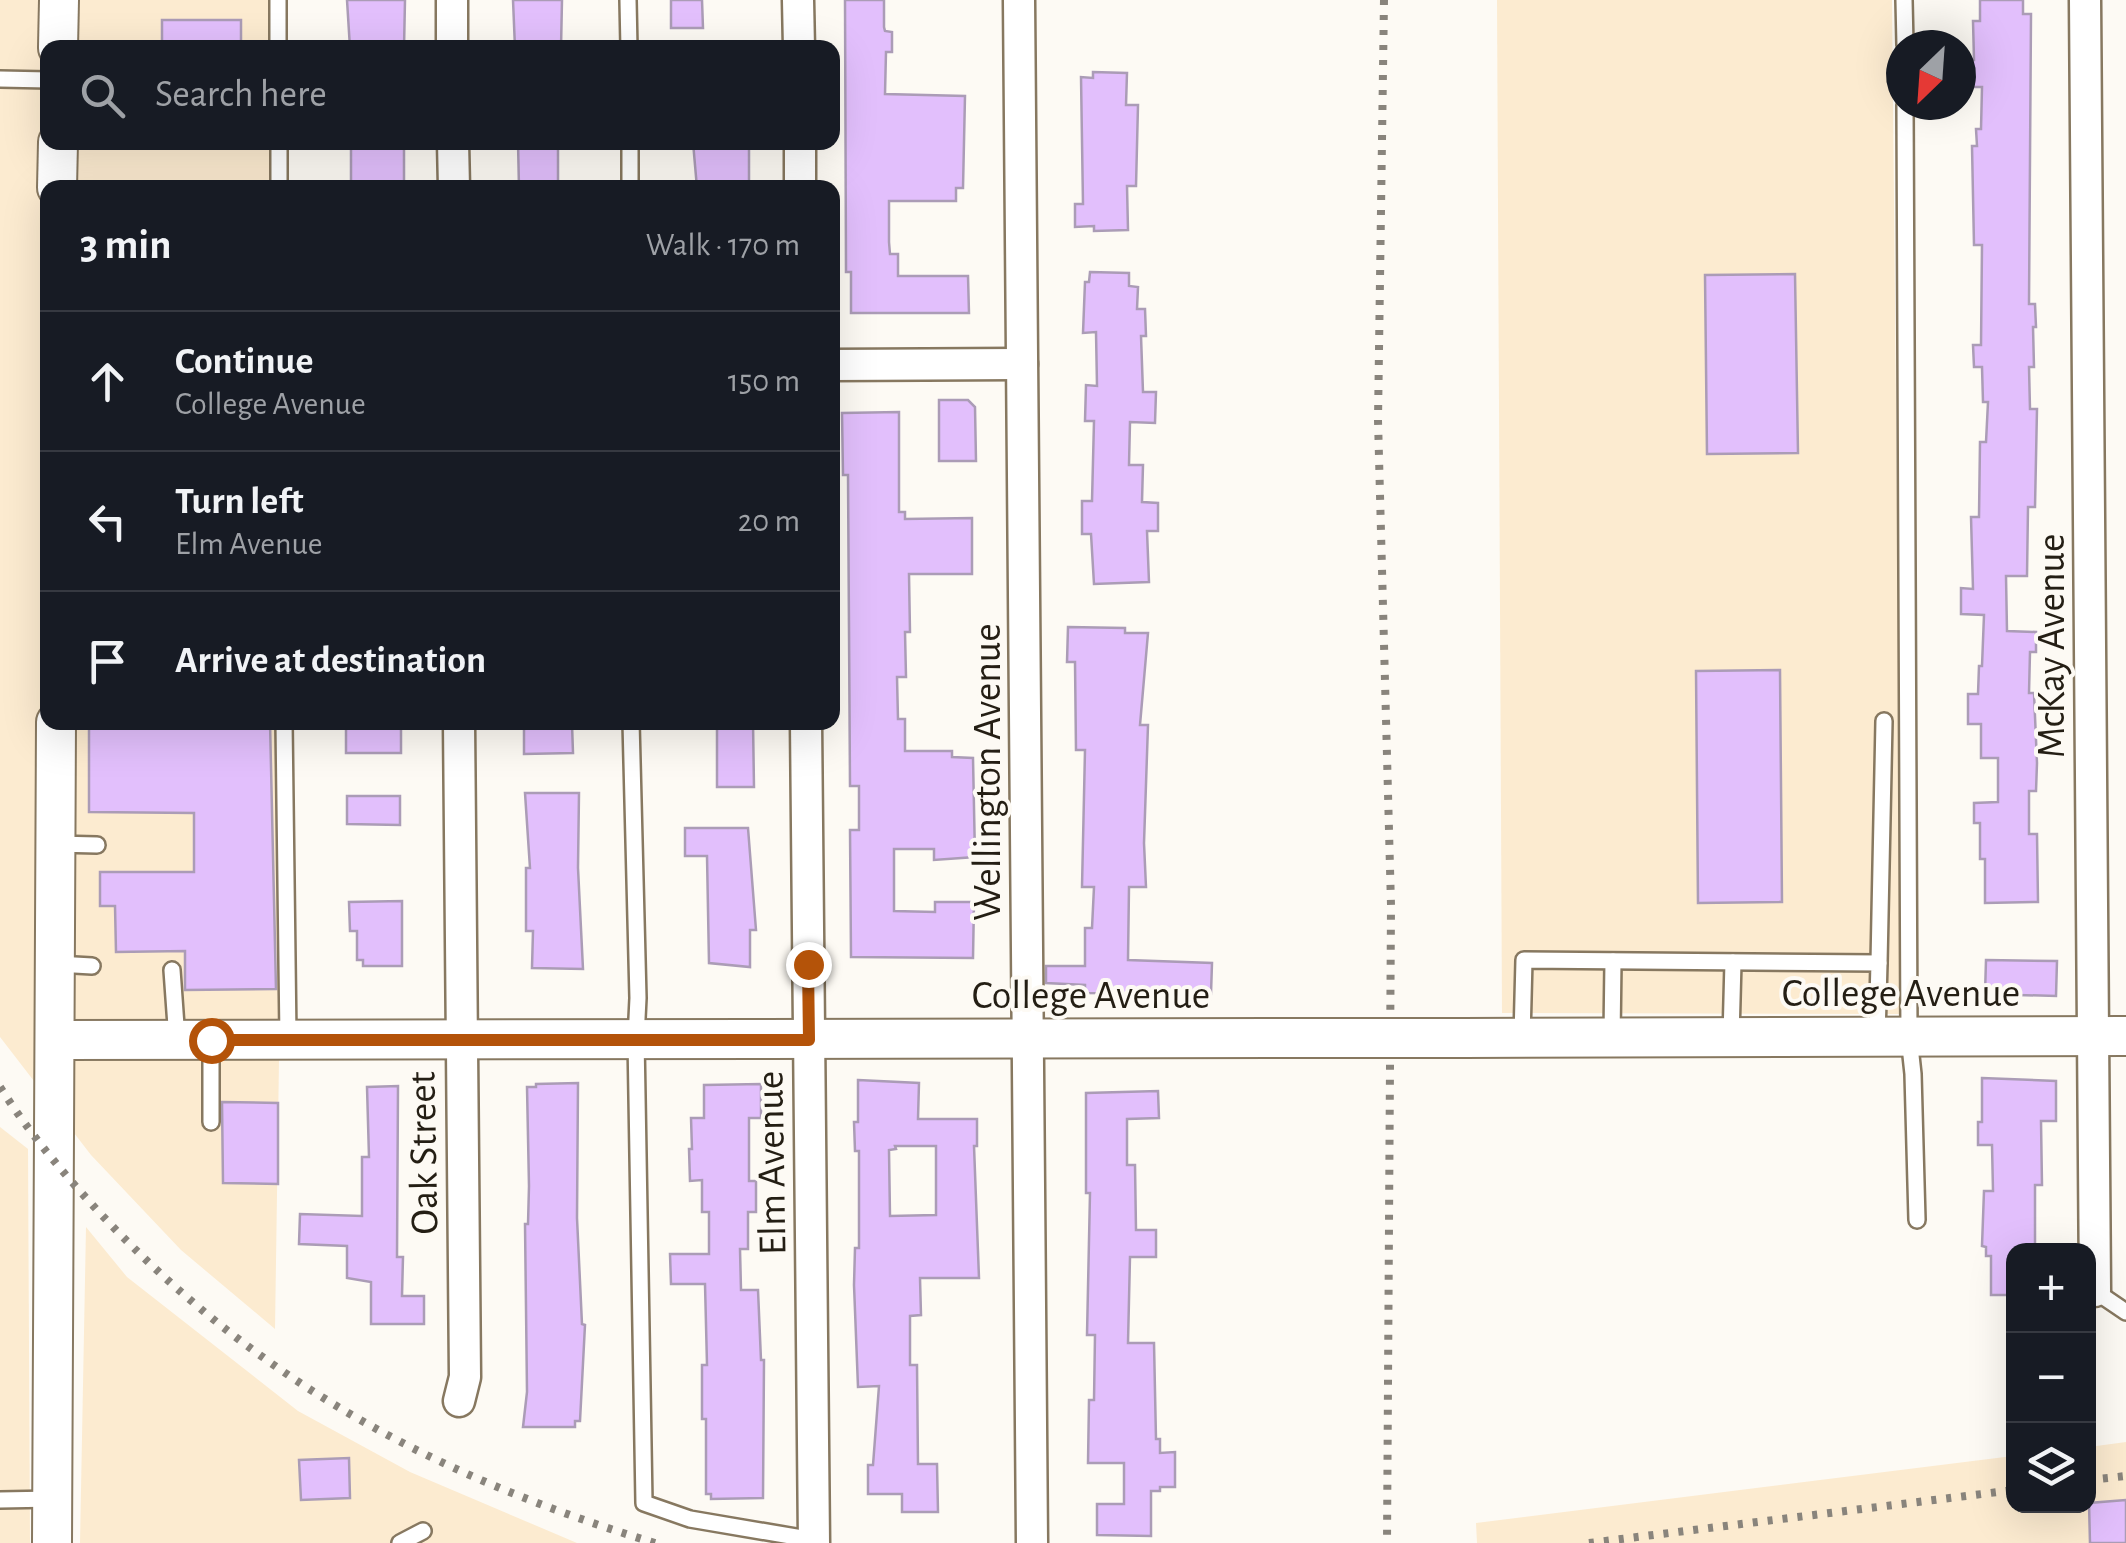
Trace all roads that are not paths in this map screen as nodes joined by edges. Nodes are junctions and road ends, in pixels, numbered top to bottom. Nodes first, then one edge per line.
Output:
1 (59, 0) edge
2 (278, 0) edge
3 (452, 0) edge
4 (628, 0) edge
5 (798, 0) edge
6 (1019, 0) edge
7 (1904, 0) edge
8 (2085, 0) edge
9 (1905, 30) edge
10 (58, 40) edge
11 (278, 40) edge
12 (452, 40) edge
13 (628, 40) edge
14 (799, 40) edge
15 (0, 79) edge
16 (40, 80) edge
17 (1905, 120) edge
18 (58, 150) edge
19 (279, 150) edge
20 (453, 150) edge
21 (630, 150) edge
22 (800, 150) edge
23 (58, 180) edge
24 (279, 180) edge
25 (454, 180) edge
26 (630, 180) edge
27 (800, 180) edge
28 (1022, 364) junction
29 (840, 365) edge
30 (1884, 721) dead end
31 (56, 730) edge
32 (284, 730) edge
33 (459, 730) edge
34 (631, 730) edge
35 (806, 730) edge
36 (56, 844) junction
37 (97, 845) dead end
38 (1613, 960) junction
39 (1733, 962) junction
40 (1879, 963) junction
41 (172, 970) dead end
42 (2109, 1036) edge
43 (1731, 1037) junction
44 (1893, 1037) junction
45 (1522, 1038) junction
46 (1612, 1038) junction
47 (462, 1039) junction
48 (636, 1039) junction
49 (1028, 1039) junction
50 (56, 1040) junction
51 (194, 1040) junction
52 (809, 1040) junction
53 (288, 1041) junction
54 (211, 1122) dead end
55 (1917, 1220) dead end
56 (2096, 1273) edge
57 (2096, 1292) edge
58 (2126, 1312) edge
59 (459, 1401) dead end
60 (53, 1499) junction
61 (0, 1500) edge
62 (423, 1531) dead end
63 (814, 1541) edge
64 (52, 1543) edge
65 (400, 1543) edge
66 (1032, 1543) edge

1 - 10 street
2 - 11 lane
3 - 12 street
4 - 13 lane
5 - 14 street
6 - 28 street, Wellington Avenue
7 - 9 lane
8 - 42 street, McKay Avenue
15 - 16 lane
17 - 44 lane
18 - 23 street
19 - 24 lane
20 - 25 street
21 - 26 lane
22 - 27 street
28 - 29 street
28 - 49 street, Wellington Avenue
30 - 40 lane
31 - 36 street
32 - 53 lane
33 - 47 street, Oak Street
34 - 48 lane
35 - 52 street, Elm Avenue
36 - 37 lane
36 - 50 street
38 - 39 lane
38 - 45 lane
38 - 46 lane
39 - 40 lane
39 - 43 lane
40 - 44 lane
41 - 51 lane
42 - 44 street, College Avenue
42 - 56 street, McKay Avenue
43 - 44 street, College Avenue
43 - 46 street, College Avenue
44 - 55 lane
45 - 46 street, College Avenue
45 - 49 street, College Avenue, bridge
47 - 48 street, College Avenue
47 - 53 street, College Avenue
47 - 59 street, Oak Street
48 - 52 street, College Avenue
48 - 63 lane
49 - 52 street, College Avenue
49 - 66 street, Wellington Avenue
50 - 51 street, College Avenue
50 - 60 street
51 - 53 street, College Avenue
51 - 54 lane
52 - 63 street, Elm Avenue
57 - 58 lane
60 - 61 lane
60 - 64 street
62 - 65 lane

